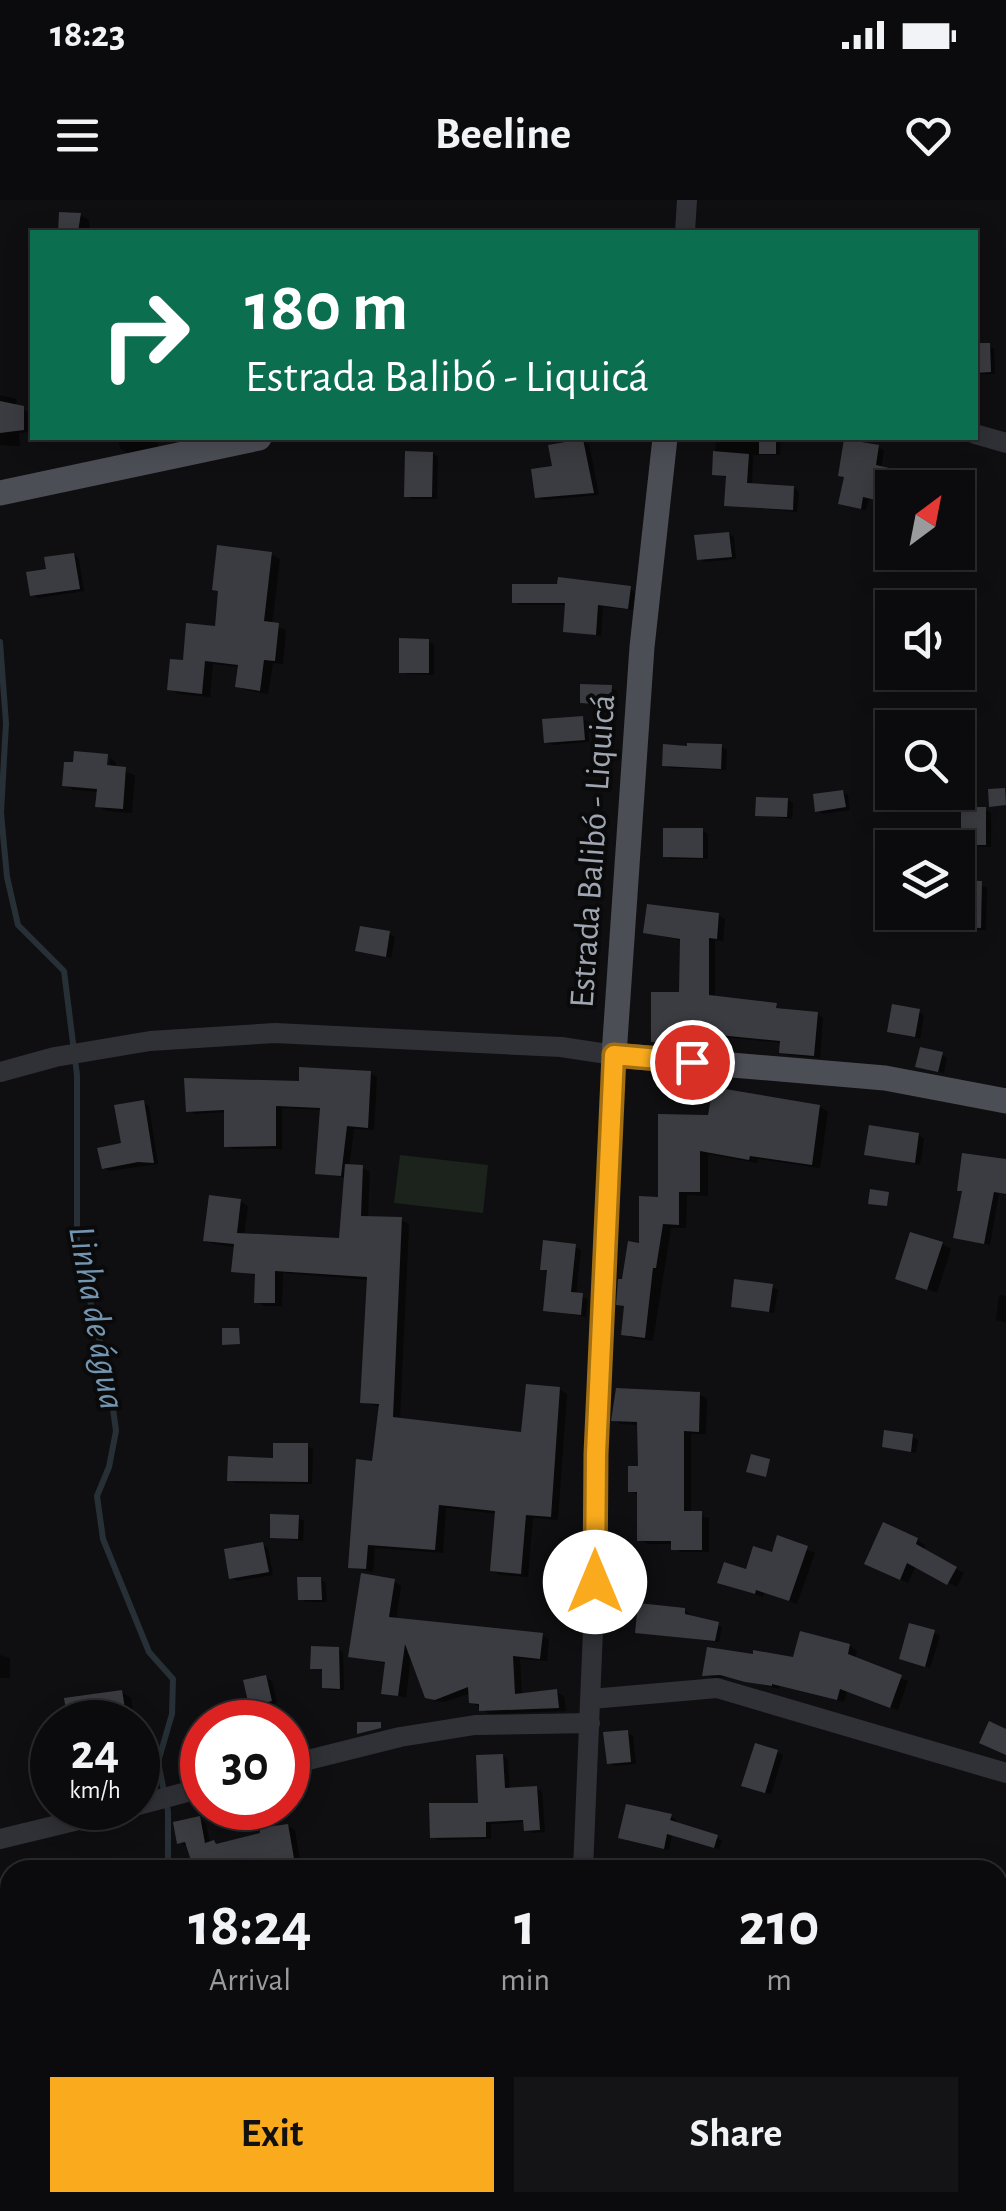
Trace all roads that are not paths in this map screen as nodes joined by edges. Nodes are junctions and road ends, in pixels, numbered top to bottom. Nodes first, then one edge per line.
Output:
1 (688, 200) edge
2 (685, 230) edge
3 (978, 435) edge
4 (250, 440) edge
5 (666, 440) edge
6 (1006, 444) edge
7 (0, 493) edge
8 (614, 1055) junction
9 (0, 1072) edge
10 (1006, 1101) edge
11 (591, 1699) junction
12 (590, 1723) junction
13 (310, 1760) edge
14 (1006, 1773) edge
15 (37, 1830) edge
16 (0, 1839) edge
17 (583, 1860) edge

1 - 2 street
3 - 6 street
4 - 7 main road
5 - 8 main road, Estrada Balibó - Liquicá
8 - 9 street
8 - 10 main road, Estrada Balibó - Liquicá
8 - 11 street
11 - 12 street
11 - 14 street
12 - 13 street
12 - 17 street
15 - 16 street

